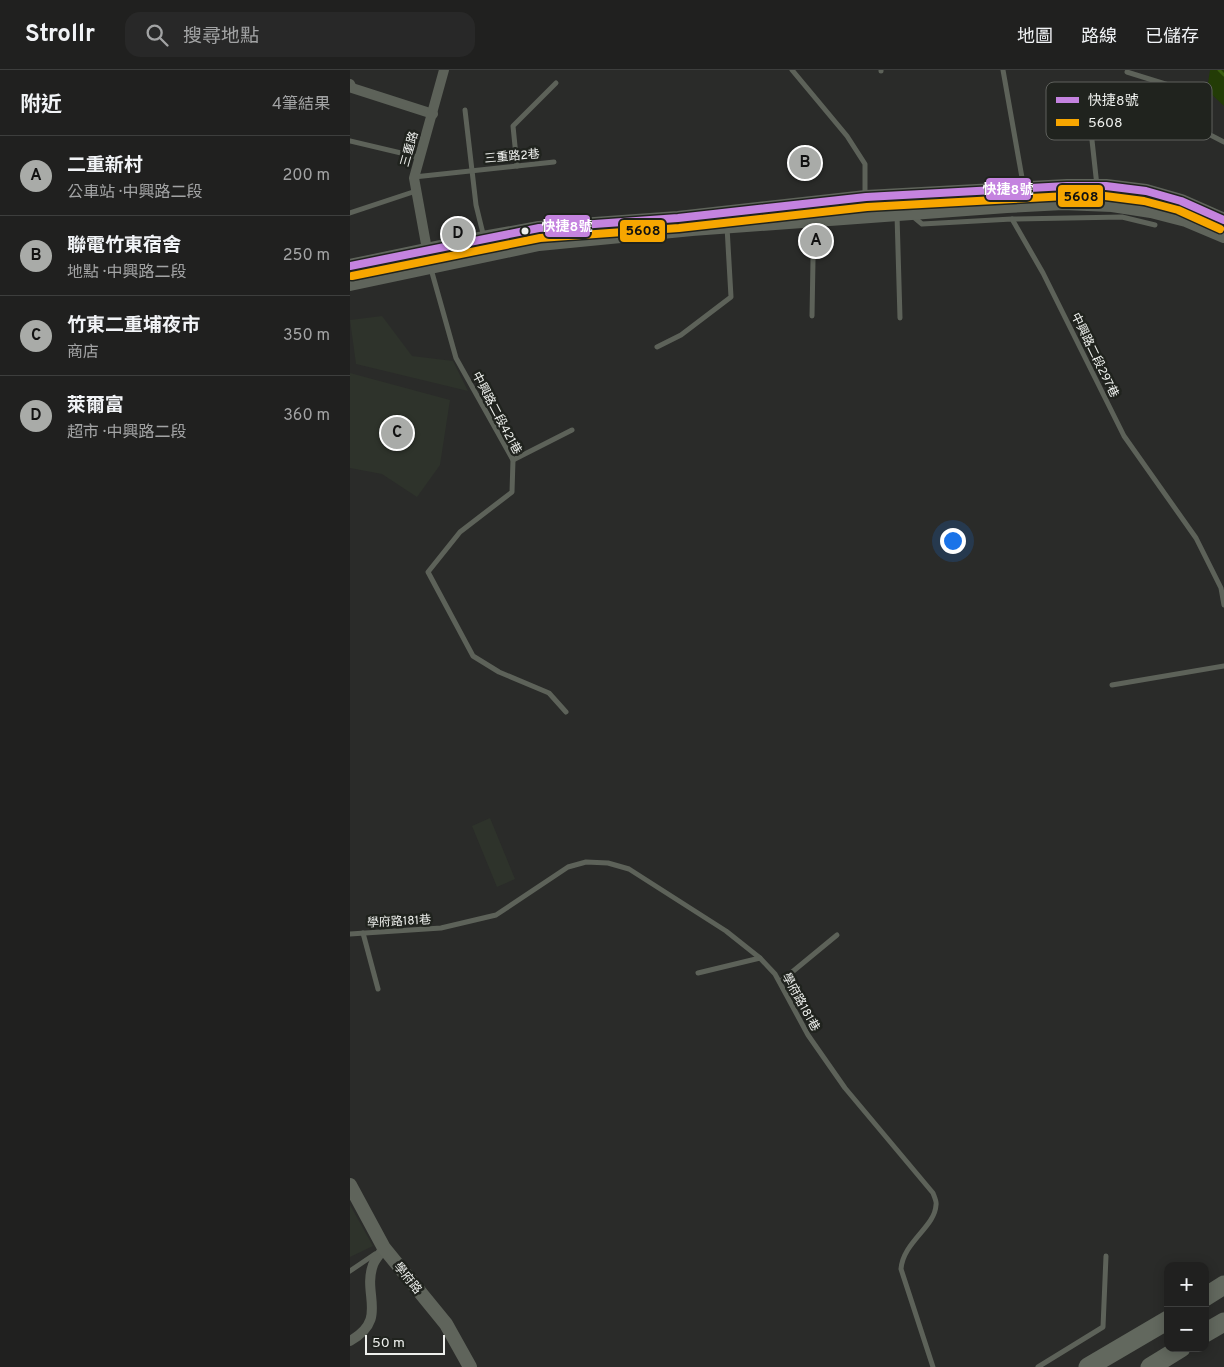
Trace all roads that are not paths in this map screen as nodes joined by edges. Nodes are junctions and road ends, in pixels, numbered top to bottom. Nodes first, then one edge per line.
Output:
1 (444, 70) edge
2 (792, 70) edge
3 (1003, 70) edge
4 (1127, 72) dead end
5 (1159, 82) edge
6 (556, 83) dead end
7 (350, 84) edge
8 (465, 110) dead end
9 (433, 114) junction
10 (1212, 136) edge
11 (350, 140) edge
12 (1092, 140) edge
13 (1224, 142) edge
14 (418, 157) junction
15 (554, 162) dead end
16 (517, 166) junction
17 (472, 170) junction
18 (414, 178) junction
19 (1097, 186) junction
20 (1024, 189) junction
21 (416, 191) junction
22 (911, 195) junction
23 (866, 197) junction
24 (814, 203) junction
25 (1024, 205) junction
26 (350, 213) edge
27 (903, 214) junction
28 (865, 216) junction
29 (1012, 219) junction
30 (814, 220) junction
31 (1224, 220) edge
32 (678, 224) junction
33 (1155, 225) dead end
34 (727, 227) junction
35 (1224, 236) edge
36 (483, 238) junction
37 (426, 250) junction
38 (488, 255) junction
39 (350, 266) edge
40 (430, 266) junction
41 (350, 284) edge
42 (812, 316) dead end
43 (900, 318) dead end
44 (657, 347) dead end
45 (572, 430) dead end
46 (513, 460) junction
47 (1224, 605) edge
48 (1224, 666) edge
49 (1112, 685) dead end
50 (566, 712) dead end
51 (363, 933) junction
52 (350, 934) edge
53 (837, 935) dead end
54 (760, 958) junction
55 (698, 973) dead end
56 (780, 982) junction
57 (378, 989) dead end
58 (350, 1185) edge
59 (384, 1248) junction
60 (1106, 1256) dead end
61 (350, 1271) edge
62 (1224, 1285) edge
63 (1209, 1294) edge
64 (1164, 1322) edge
65 (1224, 1322) edge
66 (1209, 1331) edge
67 (350, 1341) edge
68 (1174, 1352) edge
69 (470, 1367) edge
70 (933, 1367) edge
71 (1038, 1367) edge
72 (1088, 1367) edge
73 (1150, 1367) edge

1 - 9 street, 三重路
2 - 23 lane
3 - 20 lane
4 - 5 lane
6 - 16 lane
7 - 9 street
8 - 17 lane
9 - 14 street, 三重路
10 - 13 lane
11 - 14 lane
12 - 19 lane
14 - 18 street, 三重路
15 - 16 lane, 三重路2巷
16 - 17 lane, 三重路2巷
17 - 18 lane, 三重路2巷
17 - 36 lane, 三重路2巷
18 - 21 street, 三重路
19 - 20 main road
19 - 31 main road
20 - 22 main road
20 - 25 lane
21 - 26 lane
21 - 37 street, 三重路
22 - 23 main road
22 - 27 lane
23 - 24 main road
23 - 28 lane
24 - 30 lane
24 - 32 main road
25 - 27 main road
25 - 35 main road
27 - 28 main road
27 - 29 lane
27 - 43 lane
28 - 30 main road
29 - 33 lane
29 - 47 lane, 中興路二段297巷
30 - 34 main road
30 - 42 lane
32 - 34 main road
32 - 36 main road
32 - 38 main road
34 - 44 lane
36 - 37 main road
36 - 38 lane, 三重路2巷
37 - 39 main road
37 - 40 street, 三重路
38 - 40 main road
40 - 41 main road
40 - 46 lane, 中興路二段421巷
45 - 46 lane
46 - 50 lane, 中興路二段421巷
48 - 49 lane
51 - 52 lane, 學府路181巷
51 - 54 lane, 學府路181巷
51 - 57 lane
53 - 56 lane
54 - 55 lane
54 - 56 lane, 學府路181巷
56 - 70 lane, 學府路181巷
58 - 59 main road, 學府路
59 - 61 lane
59 - 67 street
59 - 69 main road, 學府路
60 - 71 lane
62 - 63 highway
64 - 72 highway
65 - 66 highway
68 - 73 highway

